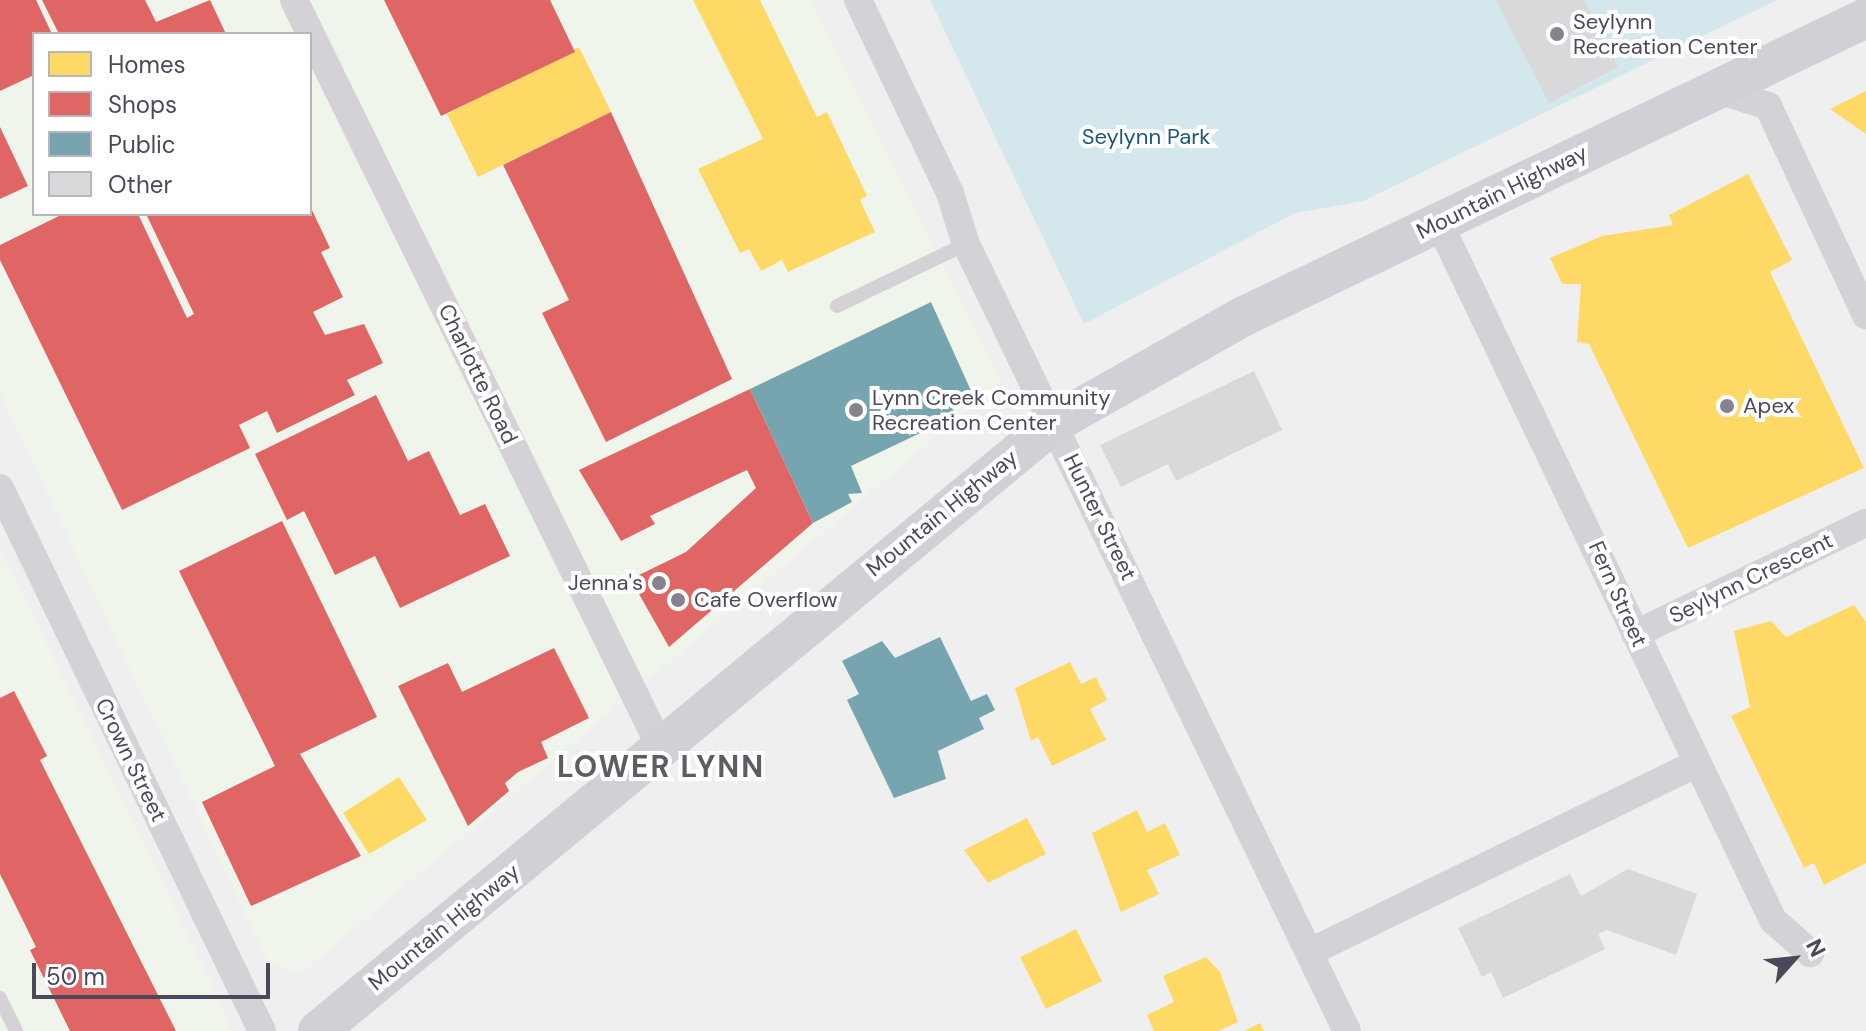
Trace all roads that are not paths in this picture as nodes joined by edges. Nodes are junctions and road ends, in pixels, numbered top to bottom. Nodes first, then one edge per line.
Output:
1 (294, 0) edge
2 (858, 0) edge
3 (1866, 18) edge
4 (310, 32) edge
5 (312, 37) edge
6 (1788, 54) junction
7 (1715, 89) junction
8 (1768, 106) junction
9 (1439, 223) junction
10 (966, 244) junction
11 (837, 306) dead end
12 (1866, 315) edge
13 (1054, 423) junction
14 (0, 488) edge
15 (1866, 523) edge
16 (1635, 634) junction
17 (661, 748) junction
18 (1696, 764) junction
19 (1310, 952) junction
20 (1810, 953) dead end
21 (0, 998) edge
22 (16, 1031) edge
23 (262, 1031) edge
24 (318, 1031) edge
25 (1347, 1031) edge

1 - 4 street, Charlotte Road
2 - 10 street, Hunter Street
3 - 6 street, Mountain Highway
5 - 17 street, Charlotte Road
6 - 7 street, Mountain Highway
6 - 8 street
7 - 8 street
7 - 9 street, Mountain Highway
8 - 12 street
9 - 13 street, Mountain Highway
9 - 16 street, Fern Street
10 - 11 lane
10 - 13 street, Hunter Street
13 - 17 street, Mountain Highway
13 - 19 street, Hunter Street
14 - 23 street, Crown Street
15 - 16 street, Seylynn Crescent
16 - 18 street, Fern Street
17 - 24 street, Mountain Highway
18 - 19 street
18 - 20 street, Fern Street
19 - 25 street, Hunter Street
21 - 22 lane

